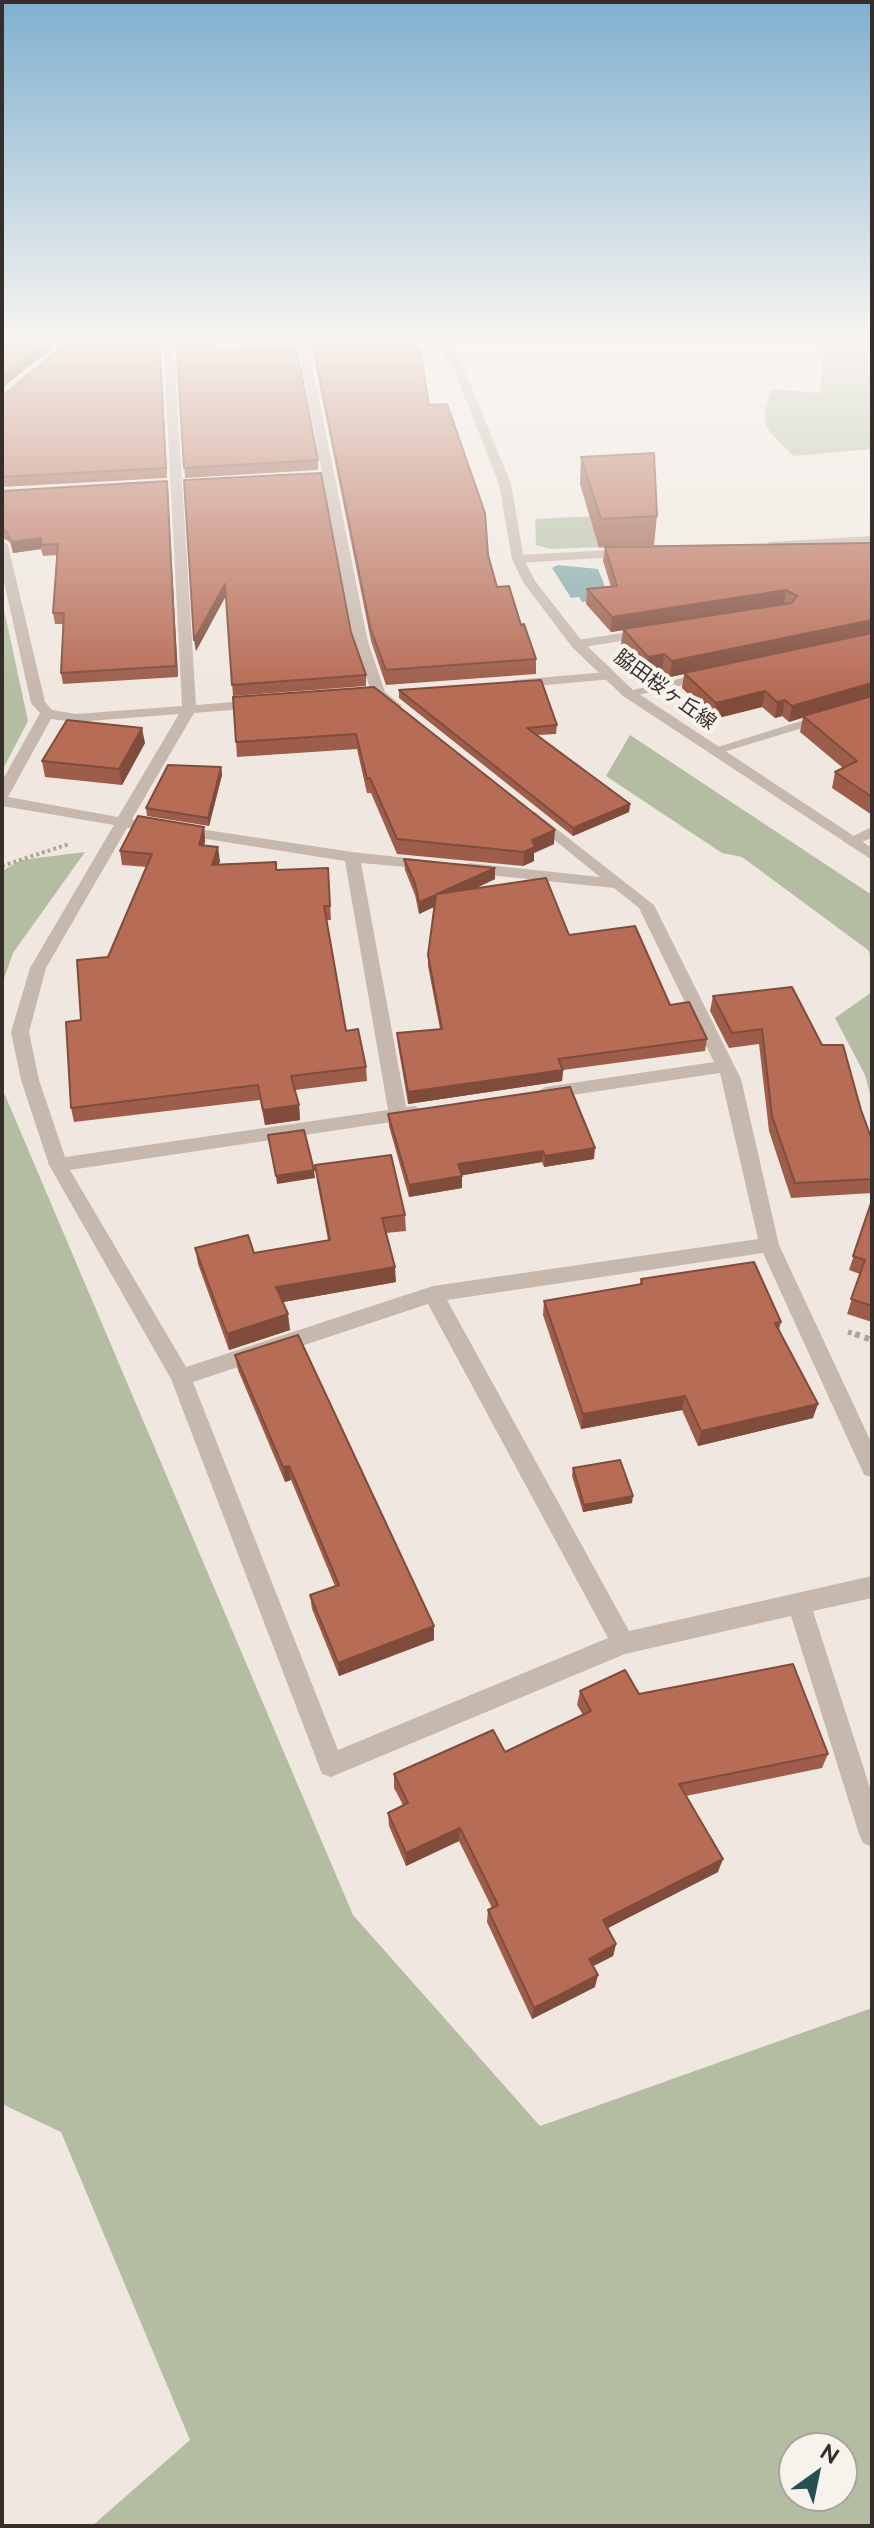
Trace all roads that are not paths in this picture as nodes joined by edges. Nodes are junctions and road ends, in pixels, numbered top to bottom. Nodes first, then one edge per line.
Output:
1 (174, 454) edge
2 (325, 454) edge
3 (493, 454) edge
4 (315, 476) edge
5 (330, 476) junction
6 (872, 540) edge
7 (2, 545) edge
8 (761, 546) edge
9 (651, 552) edge
10 (518, 559) junction
11 (661, 631) edge
12 (577, 644) junction
13 (722, 672) edge
14 (607, 676) junction
15 (497, 685) edge
16 (408, 692) edge
17 (628, 693) junction
18 (371, 695) junction
19 (268, 703) edge
20 (872, 703) edge
21 (189, 709) junction
22 (47, 713) junction
23 (415, 722) edge
24 (715, 750) junction
25 (2, 798) edge
26 (522, 807) edge
27 (121, 825) junction
28 (872, 832) edge
29 (851, 841) junction
30 (872, 855) edge
31 (352, 857) junction
32 (618, 883) junction
33 (726, 1066) junction
34 (523, 1096) edge
35 (429, 1110) edge
36 (398, 1115) junction
37 (58, 1165) junction
38 (769, 1245) junction
39 (433, 1294) junction
40 (181, 1377) junction
41 (872, 1468) edge
42 (872, 1587) edge
43 (799, 1604) junction
44 (623, 1643) junction
45 (872, 1834) edge

1 - 21 street
2 - 5 street
3 - 10 street, 脇田桜ヶ丘線
4 - 5 street
5 - 18 street
6 - 8 street
7 - 22 street
9 - 10 street
10 - 12 street, 脇田桜ヶ丘線
11 - 12 street
12 - 14 street, 脇田桜ヶ丘線
13 - 17 street
14 - 15 street
14 - 17 street, 脇田桜ヶ丘線
16 - 18 street
17 - 24 street, 脇田桜ヶ丘線
18 - 23 street
19 - 21 street
20 - 24 street
21 - 22 street
21 - 27 street
22 - 25 street
24 - 29 street, 脇田桜ヶ丘線
25 - 27 street
26 - 32 street
27 - 31 street
27 - 37 street
28 - 29 street
29 - 30 street, 脇田桜ヶ丘線
31 - 32 street
31 - 36 street
32 - 33 street
33 - 34 street
33 - 38 street
35 - 36 street
36 - 37 street
37 - 40 street
38 - 39 street
38 - 41 street
39 - 40 street
39 - 44 street
40 - 44 street
42 - 43 street
43 - 44 street
43 - 45 street

